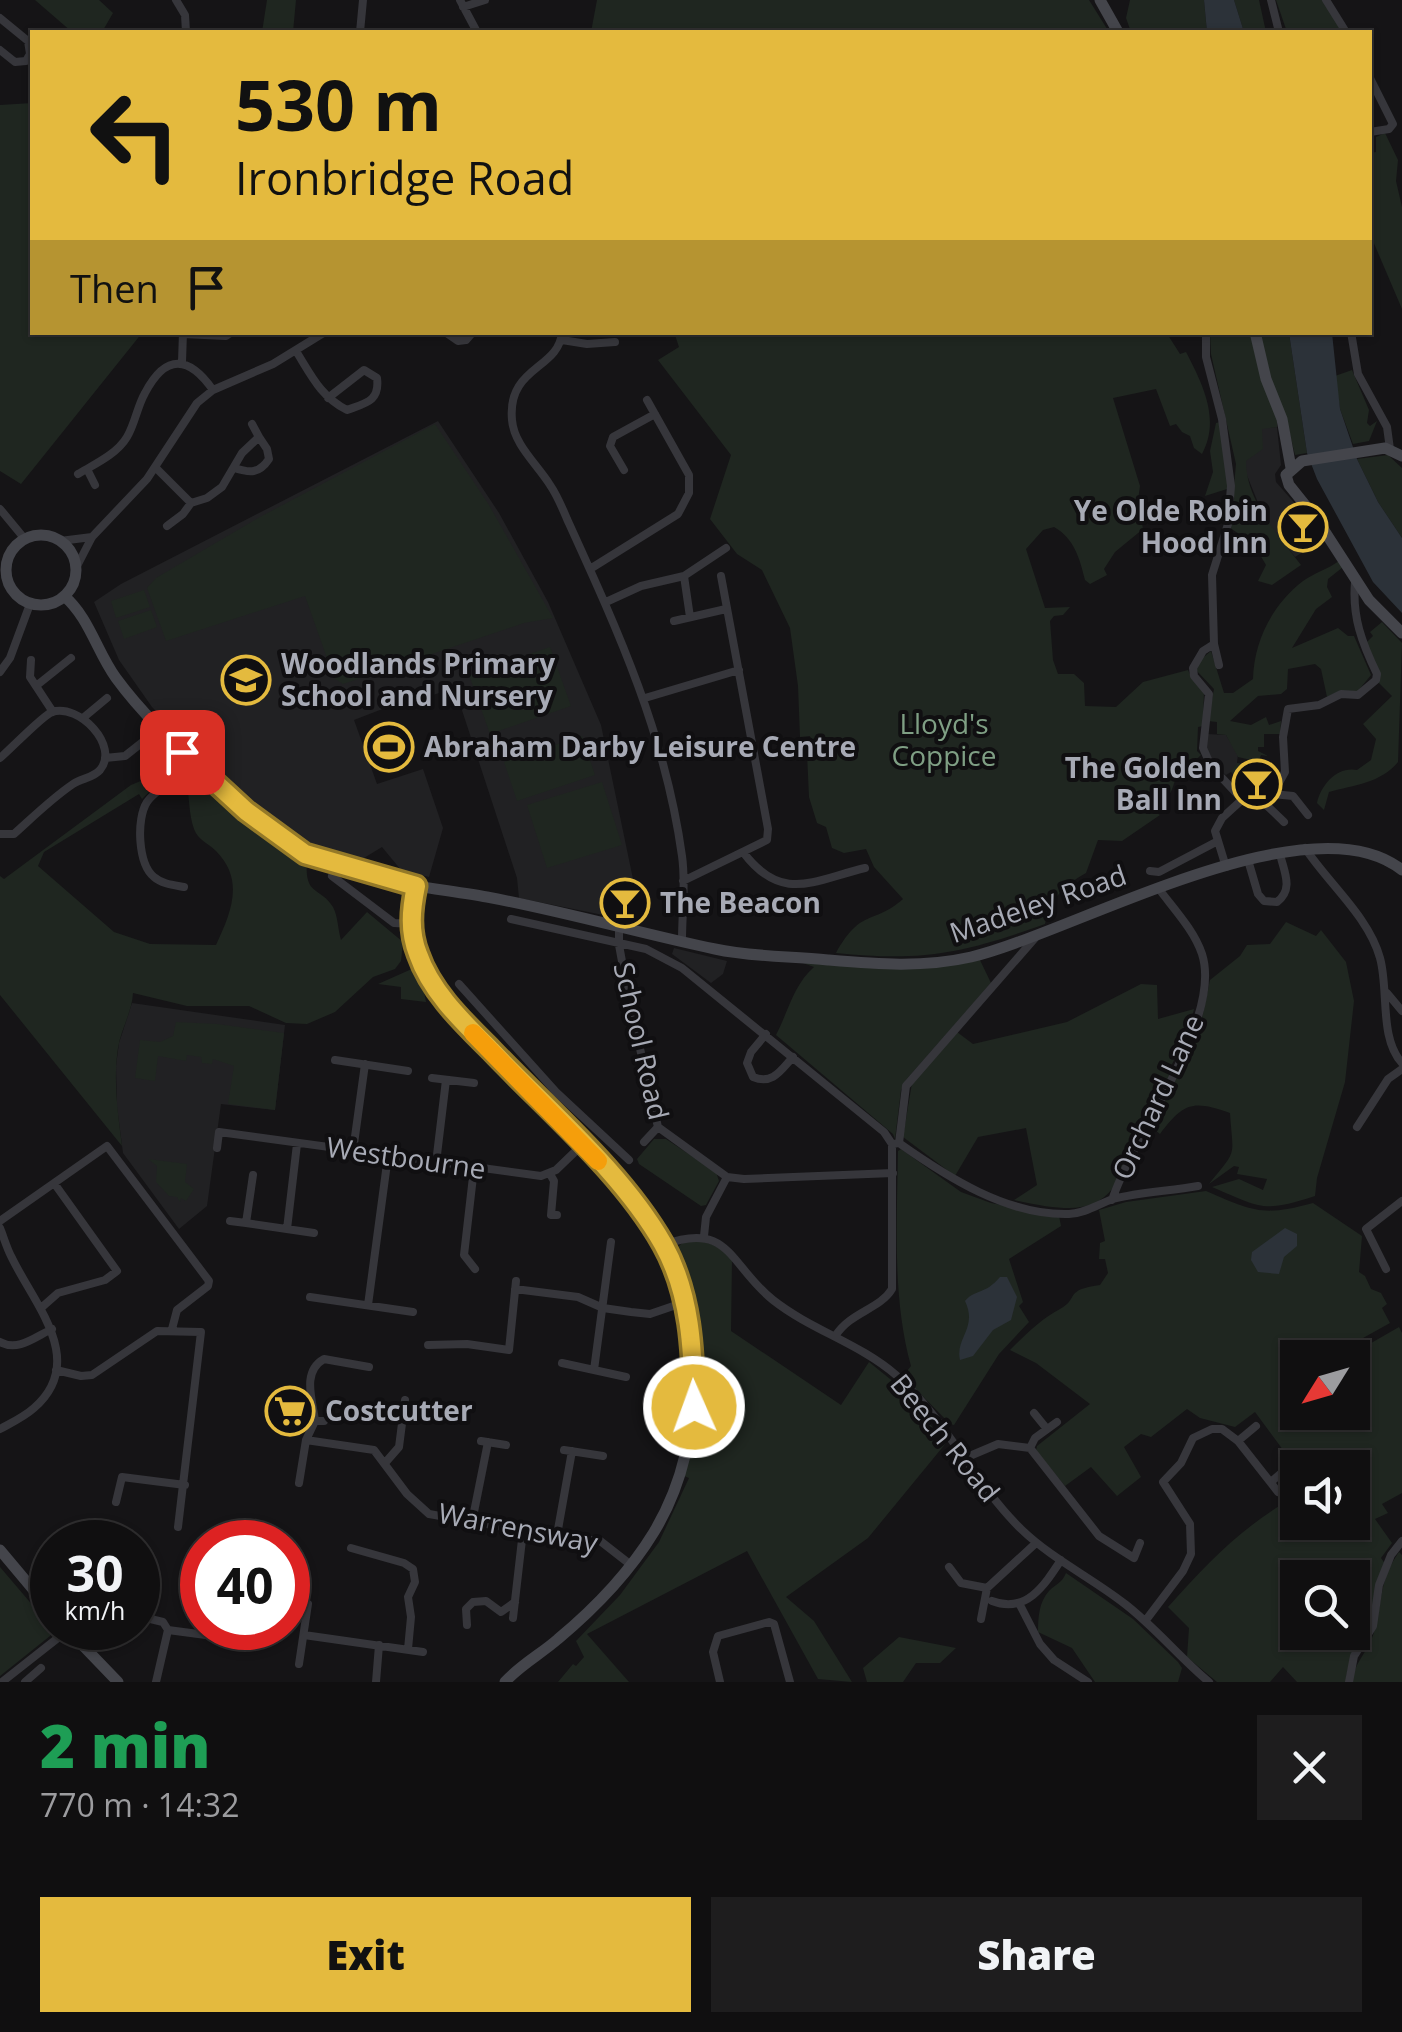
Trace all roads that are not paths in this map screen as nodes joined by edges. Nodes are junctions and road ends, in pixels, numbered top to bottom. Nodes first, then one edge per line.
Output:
1 (176, 0) edge
2 (363, 0) edge
3 (484, 0) edge
4 (1100, 0) edge
5 (1271, 0) edge
6 (1326, 0) edge
7 (462, 3) edge
8 (1, 21) edge
9 (186, 30) edge
10 (360, 30) edge
11 (476, 30) edge
12 (1117, 30) edge
13 (1278, 30) edge
14 (1345, 30) edge
15 (0, 50) edge
16 (1372, 82) edge
17 (1372, 132) edge
18 (183, 335) edge
19 (320, 335) edge
20 (449, 335) edge
21 (471, 335) edge
22 (1206, 335) edge
23 (1255, 335) edge
24 (1352, 335) edge
25 (562, 336) edge
26 (615, 342) dead end
27 (296, 352) junction
28 (182, 362) junction
29 (213, 390) junction
30 (328, 398) junction
31 (646, 400) dead end
32 (655, 414) junction
33 (252, 424) dead end
34 (259, 437) junction
35 (1383, 449) junction
36 (1402, 456) edge
37 (1296, 464) junction
38 (155, 468) junction
39 (234, 468) junction
40 (624, 470) dead end
41 (95, 485) dead end
42 (191, 503) junction
43 (0, 509) edge
44 (167, 526) dead end
45 (92, 537) junction
46 (24, 538) junction
47 (60, 541) junction
48 (726, 548) dead end
49 (76, 568) junction
50 (590, 569) junction
51 (684, 576) junction
52 (720, 576) dead end
53 (3, 578) edge
54 (1356, 581) junction
55 (64, 596) junction
56 (606, 602) junction
57 (30, 604) junction
58 (726, 609) junction
59 (690, 617) junction
60 (674, 621) dead end
61 (1402, 633) edge
62 (1214, 644) junction
63 (71, 658) dead end
64 (31, 660) dead end
65 (1219, 666) dead end
66 (739, 670) junction
67 (0, 672) edge
68 (36, 686) junction
69 (108, 698) dead end
70 (645, 698) junction
71 (54, 712) junction
72 (83, 718) junction
73 (144, 741) dead end
74 (182, 752) junction
75 (0, 758) edge
76 (105, 758) junction
77 (1273, 794) junction
78 (1245, 797) junction
79 (1266, 804) junction
80 (1308, 815) dead end
81 (1284, 822) dead end
82 (0, 834) edge
83 (1216, 842) junction
84 (1306, 848) junction
85 (743, 852) junction
86 (1280, 854) junction
87 (1248, 860) junction
88 (1226, 867) junction
89 (865, 868) dead end
90 (1402, 870) edge
91 (1150, 871) dead end
92 (332, 876) dead end
93 (683, 880) junction
94 (416, 886) junction
95 (184, 887) dead end
96 (1158, 889) junction
97 (512, 919) dead end
98 (411, 924) junction
99 (619, 928) junction
100 (1036, 934) junction
101 (682, 940) junction
102 (619, 945) junction
103 (459, 984) dead end
104 (1386, 993) junction
105 (1402, 1011) edge
106 (766, 1034) junction
107 (793, 1057) junction
108 (335, 1060) dead end
109 (365, 1064) junction
110 (1402, 1066) edge
111 (408, 1071) dead end
112 (432, 1078) dead end
113 (446, 1080) junction
114 (474, 1082) dead end
115 (556, 1092) junction
116 (544, 1106) junction
117 (658, 1127) junction
118 (1357, 1127) dead end
119 (644, 1142) dead end
120 (896, 1143) junction
121 (297, 1144) junction
122 (582, 1145) junction
123 (217, 1148) dead end
124 (353, 1151) junction
125 (388, 1156) junction
126 (628, 1160) dead end
127 (436, 1162) junction
128 (474, 1168) junction
129 (893, 1172) junction
130 (253, 1174) dead end
131 (550, 1174) junction
132 (727, 1177) junction
133 (54, 1183) junction
134 (1198, 1186) dead end
135 (1112, 1200) junction
136 (1402, 1201) edge
137 (557, 1215) dead end
138 (230, 1221) dead end
139 (246, 1223) junction
140 (0, 1225) edge
141 (287, 1229) junction
142 (314, 1234) dead end
143 (704, 1236) junction
144 (612, 1242) dead end
145 (664, 1245) junction
146 (475, 1269) dead end
147 (1386, 1269) dead end
148 (310, 1297) dead end
149 (684, 1302) junction
150 (368, 1305) junction
151 (41, 1308) junction
152 (603, 1308) junction
153 (413, 1312) dead end
154 (52, 1330) junction
155 (172, 1330) junction
156 (836, 1335) junction
157 (0, 1342) edge
158 (428, 1345) dead end
159 (562, 1363) dead end
160 (369, 1367) dead end
161 (56, 1370) junction
162 (594, 1370) junction
163 (626, 1377) dead end
164 (404, 1400) dead end
165 (1034, 1412) dead end
166 (1057, 1422) dead end
167 (1256, 1426) dead end
168 (1046, 1429) junction
169 (0, 1430) edge
170 (306, 1440) junction
171 (1238, 1441) junction
172 (506, 1445) dead end
173 (1030, 1448) junction
174 (603, 1456) dead end
175 (965, 1458) junction
176 (385, 1462) junction
177 (1280, 1475) edge
178 (1271, 1482) junction
179 (300, 1483) dead end
180 (185, 1485) junction
181 (1278, 1492) dead end
182 (116, 1502) dead end
183 (472, 1522) junction
184 (178, 1526) dead end
185 (523, 1531) junction
186 (557, 1535) junction
187 (1402, 1541) edge
188 (1036, 1543) junction
189 (1140, 1544) dead end
190 (351, 1548) dead end
191 (0, 1550) edge
192 (1134, 1558) junction
193 (1061, 1560) junction
194 (631, 1565) junction
195 (949, 1567) dead end
196 (1133, 1570) dead end
197 (30, 1586) edge
198 (987, 1588) junction
199 (992, 1601) dead end
200 (516, 1602) junction
201 (1019, 1603) junction
202 (512, 1618) dead end
203 (980, 1619) dead end
204 (1146, 1620) junction
205 (160, 1622) edge
206 (466, 1624) dead end
207 (168, 1630) junction
208 (180, 1632) edge
209 (310, 1636) edge
210 (379, 1645) junction
211 (408, 1649) junction
212 (41, 1650) edge
213 (87, 1650) edge
214 (301, 1650) edge
215 (422, 1652) dead end
216 (299, 1664) dead end
217 (41, 1668) dead end
218 (2, 1682) edge
219 (24, 1682) edge
220 (118, 1682) edge
221 (156, 1682) edge
222 (376, 1682) edge
223 (505, 1682) edge
224 (720, 1682) edge
225 (790, 1682) edge
226 (1088, 1682) edge
227 (1209, 1682) edge
228 (1348, 1682) edge

1 - 9 street
2 - 10 street
3 - 7 street
4 - 12 main road
5 - 13 street
6 - 14 street
7 - 11 street
8 - 15 street
16 - 17 street
18 - 28 street
19 - 27 street
20 - 21 street
22 - 62 street
23 - 37 main road
24 - 35 street
25 - 26 street
25 - 50 street
27 - 29 street
27 - 30 street
28 - 29 street
28 - 41 street
29 - 38 street
30 - 30 street
31 - 32 street
32 - 40 street
32 - 50 street
33 - 34 street
34 - 39 street
34 - 39 street
35 - 36 main road
35 - 37 main road
37 - 54 main road
38 - 42 street
38 - 45 street
39 - 42 street
42 - 44 street
43 - 46 street
45 - 47 street
45 - 49 street
46 - 47 main road
46 - 53 main road
47 - 49 main road
48 - 51 street
49 - 55 main road
50 - 56 street
51 - 56 street
51 - 59 street
52 - 58 street
53 - 57 main road
54 - 61 main road
54 - 77 street
55 - 57 main road
55 - 74 main road, Madeley Road
56 - 70 street
57 - 67 street
58 - 59 street
58 - 66 street
59 - 60 street
62 - 65 street
62 - 78 street
63 - 68 street
64 - 68 street
66 - 70 street
66 - 85 street
68 - 71 street
69 - 72 street
70 - 93 street
71 - 72 street
71 - 75 street
72 - 76 street
73 - 76 street
74 - 94 main road, Madeley Road
74 - 95 street
76 - 82 street
77 - 79 street
77 - 80 street
78 - 79 street
78 - 83 street
79 - 81 street
83 - 88 street
83 - 91 street
84 - 86 main road, Madeley Road
84 - 90 main road, Madeley Road
84 - 104 street
85 - 89 street
85 - 93 street
86 - 87 main road, Madeley Road
86 - 87 street
87 - 88 main road, Madeley Road
88 - 96 main road, Madeley Road
92 - 98 street
93 - 101 street
94 - 98 main road
94 - 99 main road, Madeley Road
96 - 100 main road, Madeley Road
96 - 135 street, Orchard Lane
97 - 102 street, School Road
98 - 116 main road
99 - 101 main road, Madeley Road
99 - 102 street, School Road
100 - 101 main road, Madeley Road
100 - 120 street
102 - 106 street, Orchard Lane
102 - 117 street, School Road
103 - 115 street
104 - 105 street
104 - 110 street
106 - 107 street, Orchard Lane
106 - 107 street
107 - 120 street, Orchard Lane
108 - 109 street
109 - 111 street
109 - 124 street
110 - 118 street
112 - 113 street
113 - 114 street
113 - 127 street
115 - 116 street
115 - 126 street
116 - 122 main road
117 - 119 street
117 - 132 street, School Road
120 - 129 street
120 - 135 street, Orchard Lane
121 - 123 street, Westbourne
121 - 124 street, Westbourne
121 - 141 street
122 - 131 street
122 - 145 main road
124 - 125 street, Westbourne
125 - 127 street, Westbourne
125 - 150 street
127 - 128 street, Westbourne
128 - 131 street, Westbourne
128 - 146 street
129 - 132 street
129 - 156 street
130 - 139 street
131 - 137 street
132 - 143 street
133 - 140 street
133 - 151 street
133 - 155 street
134 - 135 street, Orchard Lane
136 - 147 street
138 - 139 street
139 - 141 street
140 - 151 street
141 - 142 street
143 - 145 street
143 - 156 street, Beech Road
144 - 152 street
145 - 149 main road
148 - 150 street
149 - 152 street
149 - 194 main road
150 - 153 street
151 - 154 street
152 - 158 street
152 - 162 street
154 - 157 street
154 - 161 street
155 - 161 street
155 - 180 street
156 - 175 street, Beech Road
159 - 162 street
160 - 170 street
161 - 169 street
162 - 163 street
164 - 176 street
165 - 168 street
166 - 168 street
167 - 171 street
168 - 173 street
170 - 176 street
170 - 179 street
171 - 178 street
171 - 204 street
172 - 183 street
173 - 175 street
173 - 192 street
174 - 186 street
175 - 188 street, Beech Road
176 - 183 street, Warrensway
177 - 178 street
178 - 181 street
180 - 182 street
180 - 184 street
183 - 185 street, Warrensway
185 - 186 street, Warrensway
185 - 200 street
186 - 194 street, Warrensway
187 - 228 street
188 - 193 street, Beech Road
188 - 198 street
189 - 192 street
190 - 211 street
191 - 197 main road
192 - 196 street
193 - 201 street
193 - 204 street, Beech Road
194 - 223 main road
195 - 198 street
198 - 203 street
199 - 201 street
200 - 202 street
200 - 206 street
201 - 226 street
204 - 227 street, Beech Road
205 - 207 street
207 - 208 street
207 - 221 street
209 - 210 street
210 - 211 street
210 - 222 street
211 - 215 street
212 - 218 street
213 - 220 main road
214 - 216 street
217 - 219 street
224 - 225 street

